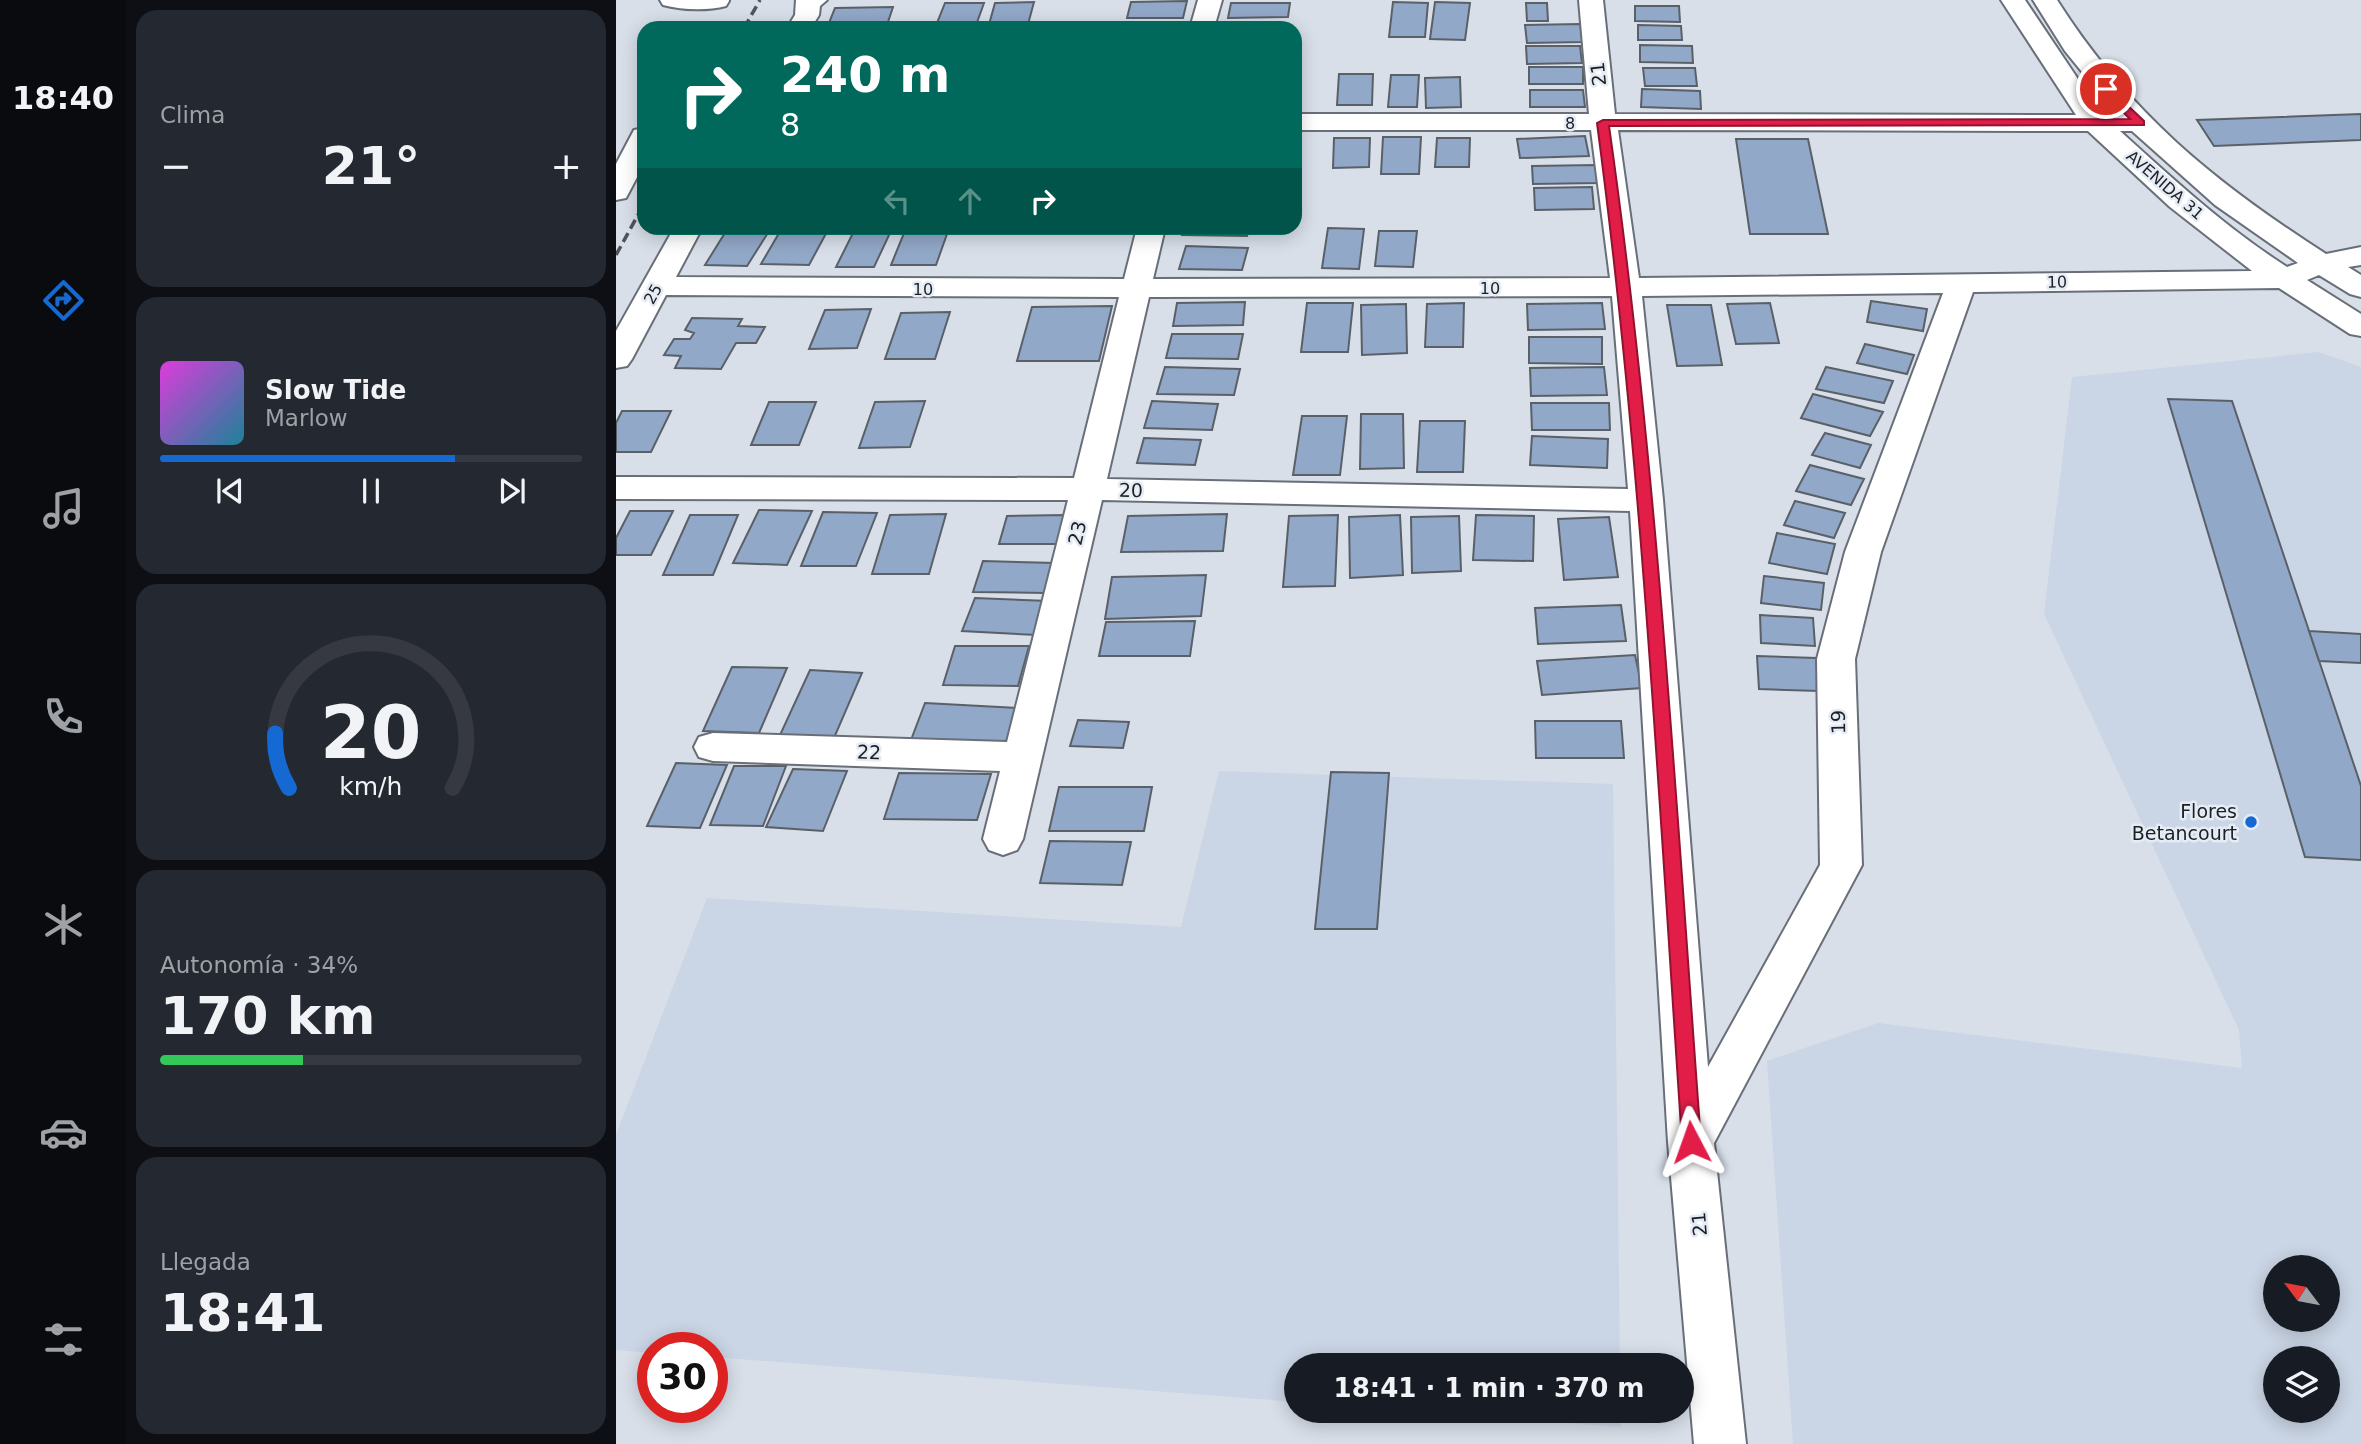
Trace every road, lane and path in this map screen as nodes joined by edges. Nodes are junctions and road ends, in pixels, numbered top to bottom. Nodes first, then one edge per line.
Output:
1 (672, 0) edge
2 (1210, 0) edge
3 (1591, 0) edge
4 (2013, 0) edge
5 (2045, 0) edge
6 (718, 1) edge
7 (811, 1) edge
8 (707, 21) edge
9 (803, 21) edge
10 (1204, 21) edge
11 (2094, 121) junction
12 (1302, 122) edge
13 (1603, 123) junction
14 (2140, 123) junction
15 (637, 147) edge
16 (623, 167) edge
17 (616, 192) edge
18 (684, 235) edge
19 (1149, 235) edge
20 (2361, 256) edge
21 (2321, 264) junction
22 (2283, 279) junction
23 (1961, 284) junction
24 (657, 286) junction
25 (1626, 288) junction
26 (2361, 288) edge
27 (1136, 290) junction
28 (2361, 327) edge
29 (616, 359) edge
30 (616, 488) edge
31 (1087, 489) junction
32 (1646, 500) junction
33 (713, 747) dead end
34 (1024, 757) junction
35 (1003, 839) dead end
36 (1691, 1142) junction
37 (1720, 1444) edge

1 - 6 street
2 - 10 street
3 - 13 street, 21
4 - 11 street, AVENIDA 31
5 - 14 street, AVENIDA 31
6 - 8 street
7 - 9 street
11 - 13 street, 8
11 - 14 street, 8
11 - 22 street, AVENIDA 31
12 - 13 street, 8
13 - 25 street, 21
14 - 21 street, AVENIDA 31
15 - 16 street
16 - 17 street
18 - 24 street, 25
19 - 27 street, 23
20 - 21 street, 10
21 - 22 street, 10
21 - 26 street, AVENIDA 31
22 - 23 street, 10
22 - 28 street, AVENIDA 31
23 - 25 street, 10
23 - 36 street, 19
24 - 27 street, 10
24 - 29 street, 25
25 - 27 street, 10
25 - 32 street, 21
27 - 31 street, 23
30 - 31 street, 20
31 - 32 street, 20
31 - 34 street, 23
32 - 36 street, 21
33 - 34 street, 22
34 - 35 street, 23
36 - 37 street, 21

